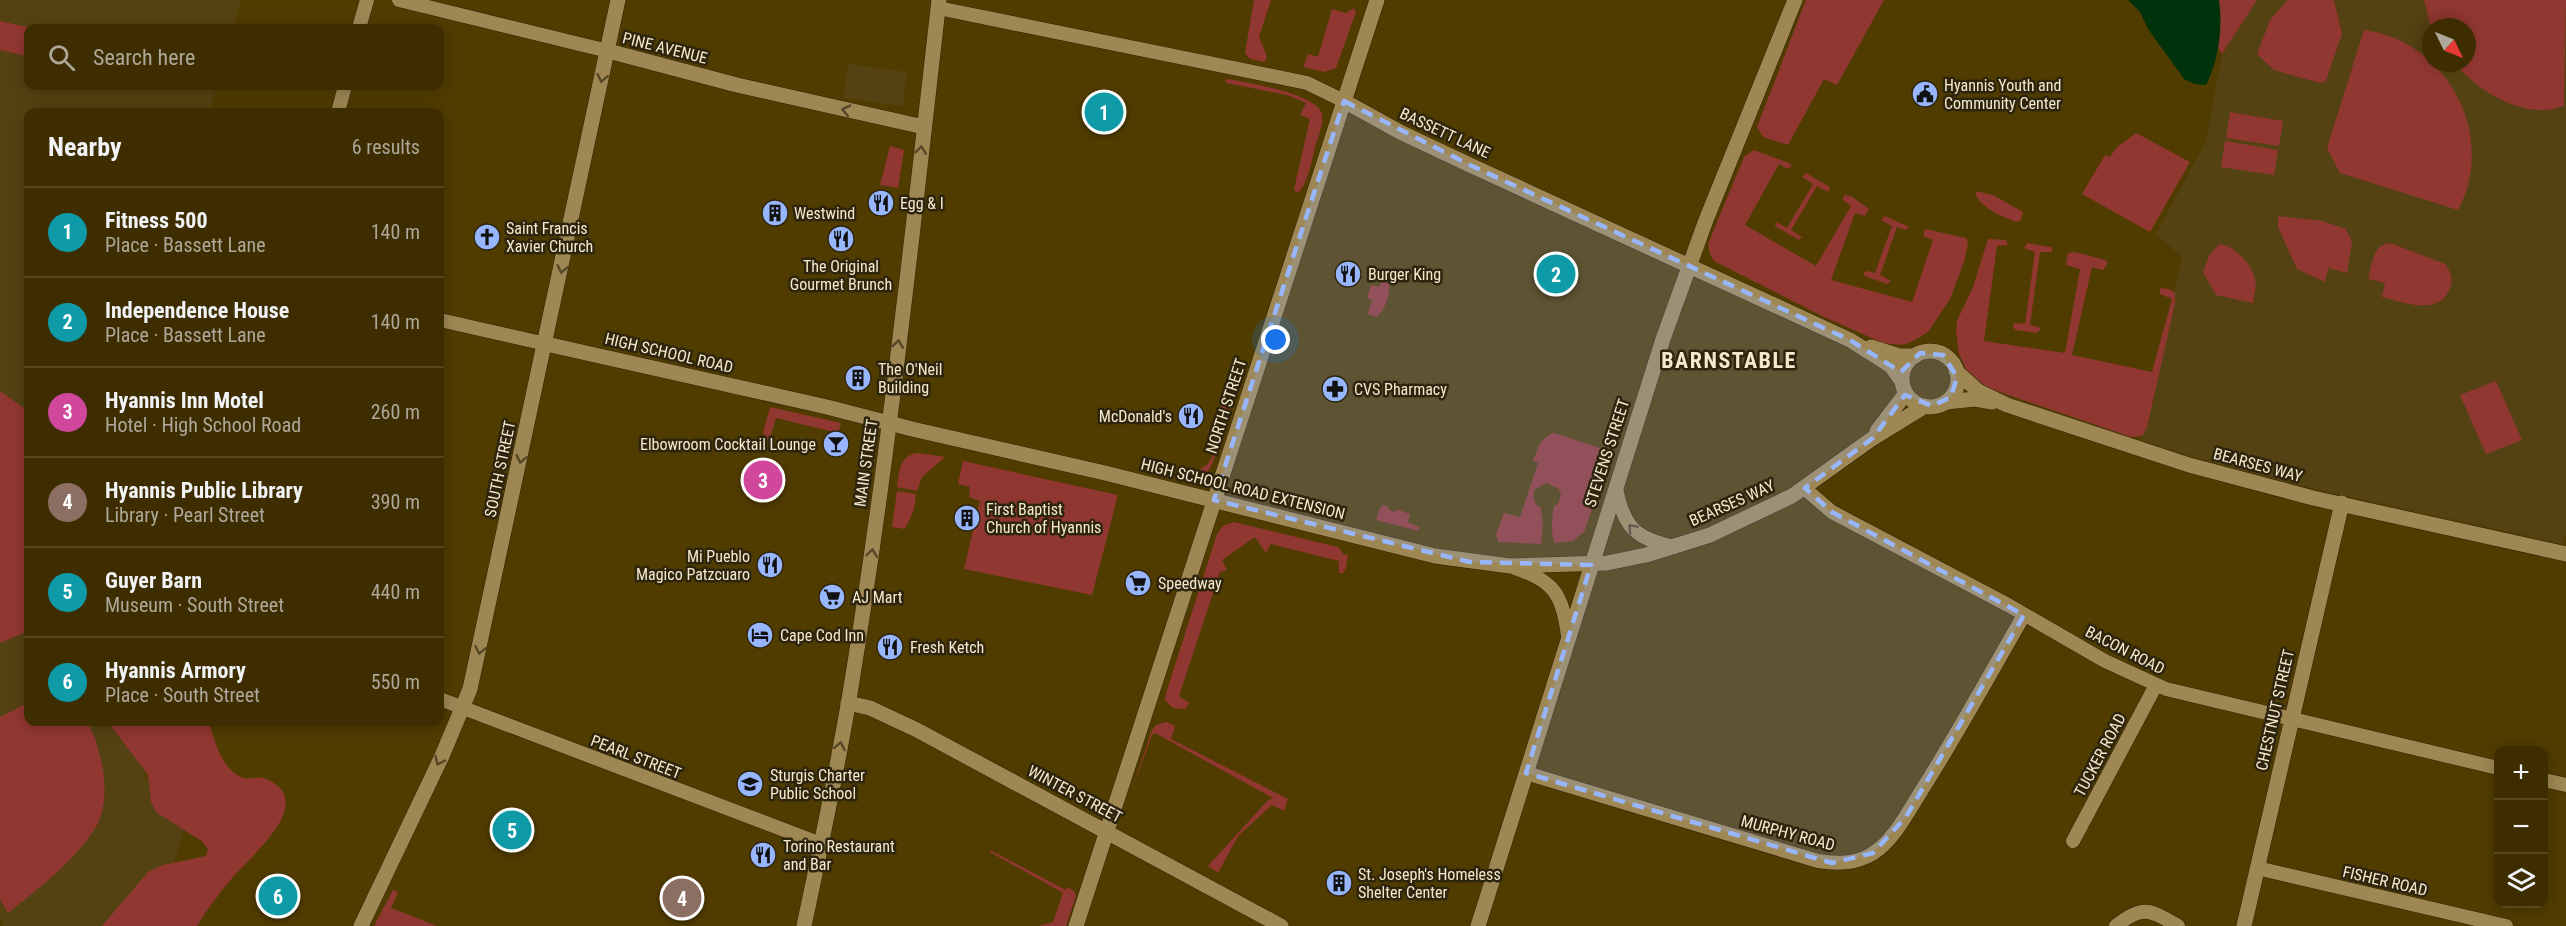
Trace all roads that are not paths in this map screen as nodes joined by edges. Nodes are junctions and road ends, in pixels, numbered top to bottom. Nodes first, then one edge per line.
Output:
1 (367, 0) edge
2 (399, 0) edge
3 (618, 0) edge
4 (1377, 0) edge
5 (1795, 0) edge
6 (939, 4) edge
7 (360, 24) edge
8 (608, 51) junction
9 (344, 90) edge
10 (1344, 101) junction
11 (339, 108) edge
12 (924, 127) junction
13 (1689, 265) junction
14 (444, 321) edge
15 (1850, 340) junction
16 (546, 344) junction
17 (1915, 356) junction
18 (1956, 370) junction
19 (1904, 387) junction
20 (1946, 402) junction
21 (2007, 405) junction
22 (1925, 406) junction
23 (890, 423) junction
24 (1873, 438) junction
25 (1615, 486) junction
26 (1804, 488) junction
27 (1214, 500) junction
28 (2342, 503) junction
29 (1674, 547) junction
30 (2566, 554) edge
31 (1590, 565) junction
32 (1510, 566) junction
33 (2024, 615) junction
34 (1568, 636) junction
35 (2156, 685) junction
36 (444, 700) edge
37 (848, 703) junction
38 (464, 708) junction
39 (2292, 720) junction
40 (2494, 767) edge
41 (1526, 773) junction
42 (2548, 781) edge
43 (2566, 785) edge
44 (1106, 831) junction
45 (2073, 841) dead end
46 (821, 844) junction
47 (2257, 868) junction
48 (361, 926) edge
49 (804, 926) edge
50 (1076, 926) edge
51 (1281, 926) edge
52 (1478, 926) edge
53 (2116, 926) edge
54 (2178, 926) edge
55 (2244, 926) edge
56 (2506, 926) edge

1 - 7 street
2 - 8 street, PINE AVENUE
3 - 8 main road, SOUTH STREET
4 - 10 main road, NORTH STREET
5 - 13 main road, STEVENS STREET
6 - 10 street, BASSETT LANE
6 - 12 main road, MAIN STREET
12 -> 8 main road, PINE AVENUE
8 -> 16 main road, SOUTH STREET
9 - 11 street
10 - 13 main road, BASSETT LANE
10 - 27 main road, NORTH STREET
23 -> 12 main road, MAIN STREET
13 - 15 main road, BASSETT LANE
13 - 25 main road, STEVENS STREET
14 - 16 street, HIGH SCHOOL ROAD
15 - 17 main road
15 - 19 main road, BASSETT LANE
16 - 23 main road, HIGH SCHOOL ROAD
16 -> 38 main road, SOUTH STREET
17 - 18 main road
17 - 19 main road
18 - 20 main road
18 - 21 main road, BEARSES WAY
19 - 22 main road
19 - 24 main road, BEARSES WAY
20 - 21 main road
20 - 22 main road
21 - 28 main road, BEARSES WAY
22 - 24 main road, BEARSES WAY
23 - 27 main road, HIGH SCHOOL ROAD EXTENSION
37 -> 23 main road, MAIN STREET
24 - 26 main road, BEARSES WAY
29 -> 25 street
25 - 31 main road, STEVENS STREET
26 - 29 main road, BEARSES WAY
26 - 33 street, BACON ROAD
27 - 32 main road, HIGH SCHOOL ROAD EXTENSION
27 - 44 main road, NORTH STREET
28 - 30 main road, BEARSES WAY
28 - 39 main road, CHESTNUT STREET
29 - 31 main road, BEARSES WAY
31 - 32 main road, HIGH SCHOOL ROAD EXTENSION
31 - 34 main road, STEVENS STREET
32 - 34 street
33 - 35 street, BACON ROAD
33 - 41 street, MURPHY ROAD
34 - 41 main road, STEVENS STREET
35 - 39 street, BACON ROAD
35 - 45 street, TUCKER ROAD
36 - 38 street, PEARL STREET
37 - 44 main road, WINTER STREET
46 -> 37 main road, MAIN STREET
38 - 46 street, PEARL STREET
38 -> 48 main road, SOUTH STREET
39 - 40 street, BACON ROAD
39 - 47 main road, CHESTNUT STREET
41 - 52 main road, STEVENS STREET
42 - 43 street
44 - 50 main road, NORTH STREET
44 - 51 main road, WINTER STREET
46 - 49 main road, MAIN STREET
47 - 55 main road, CHESTNUT STREET
47 - 56 street, FISHER ROAD
53 - 54 street

